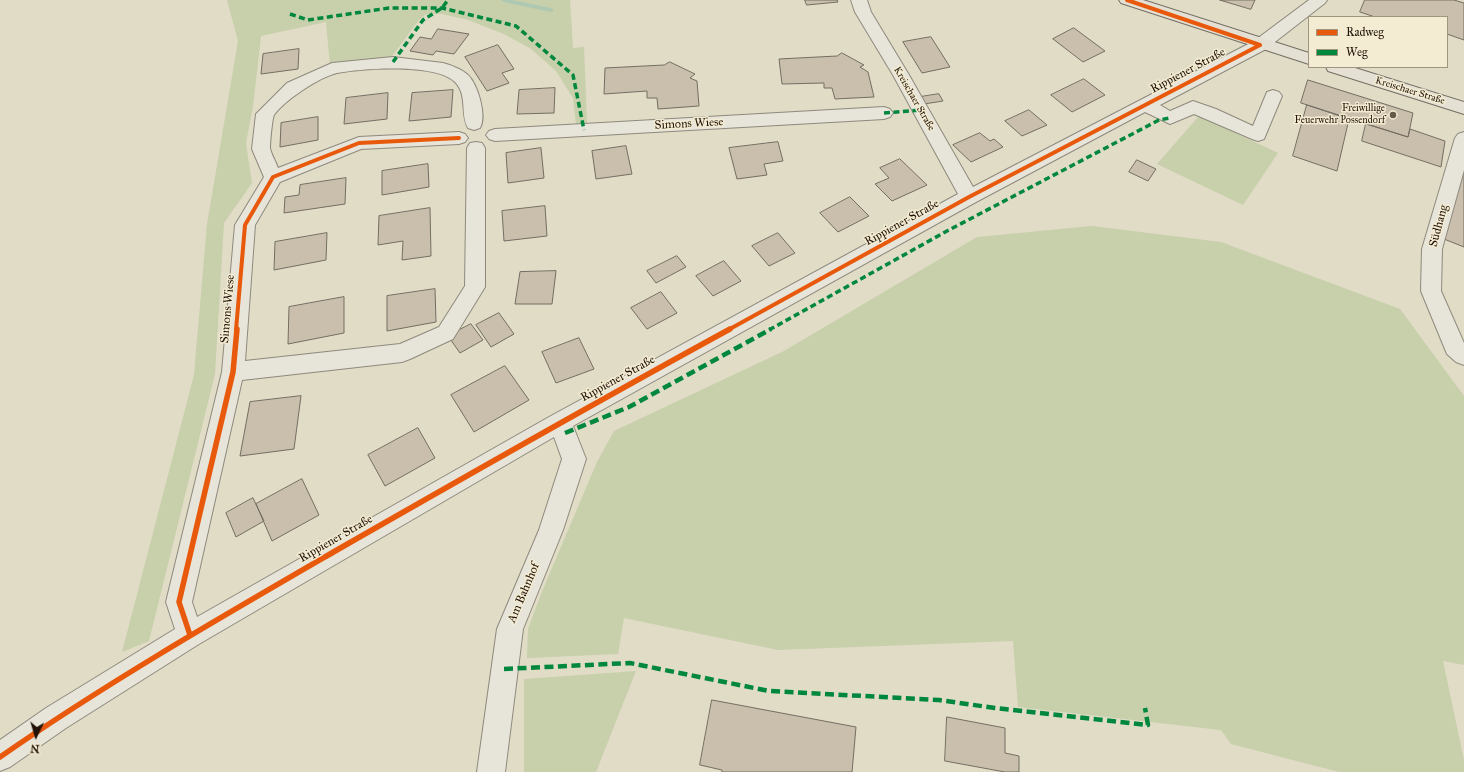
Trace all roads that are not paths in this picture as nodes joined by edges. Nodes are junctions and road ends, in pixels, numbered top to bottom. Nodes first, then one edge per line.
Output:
1 (859, 0) edge
2 (1127, 0) edge
3 (1319, 0) edge
4 (1260, 45) junction
5 (1308, 59) edge
6 (1337, 68) edge
7 (1273, 96) dead end
8 (1146, 105) junction
9 (1464, 108) edge
10 (884, 113) dead end
11 (474, 124) junction
12 (495, 135) junction
13 (1464, 138) edge
14 (468, 143) junction
15 (273, 176) junction
16 (969, 197) junction
17 (1464, 356) edge
18 (233, 372) junction
19 (557, 424) junction
20 (190, 634) junction
21 (0, 756) edge
22 (491, 772) edge

1 - 16 street, Kreischaer Straße
2 - 4 main road
3 - 4 street, Rippiener Straße
4 - 5 main road
4 - 8 street, Rippiener Straße
6 - 9 main road, Kreischaer Straße
7 - 8 street
8 - 16 street, Rippiener Straße
10 - 12 street, Simons Wiese
11 - 12 street
11 - 14 street
11 - 15 street
12 - 14 street
13 - 17 street, Südhang
14 - 15 street
14 - 18 street
15 - 18 street, Simons Wiese
16 - 19 street, Rippiener Straße
18 - 20 street, Simons Wiese
19 - 20 street, Rippiener Straße
19 - 22 street, Am Bahnhof
20 - 21 street, Rippiener Straße

